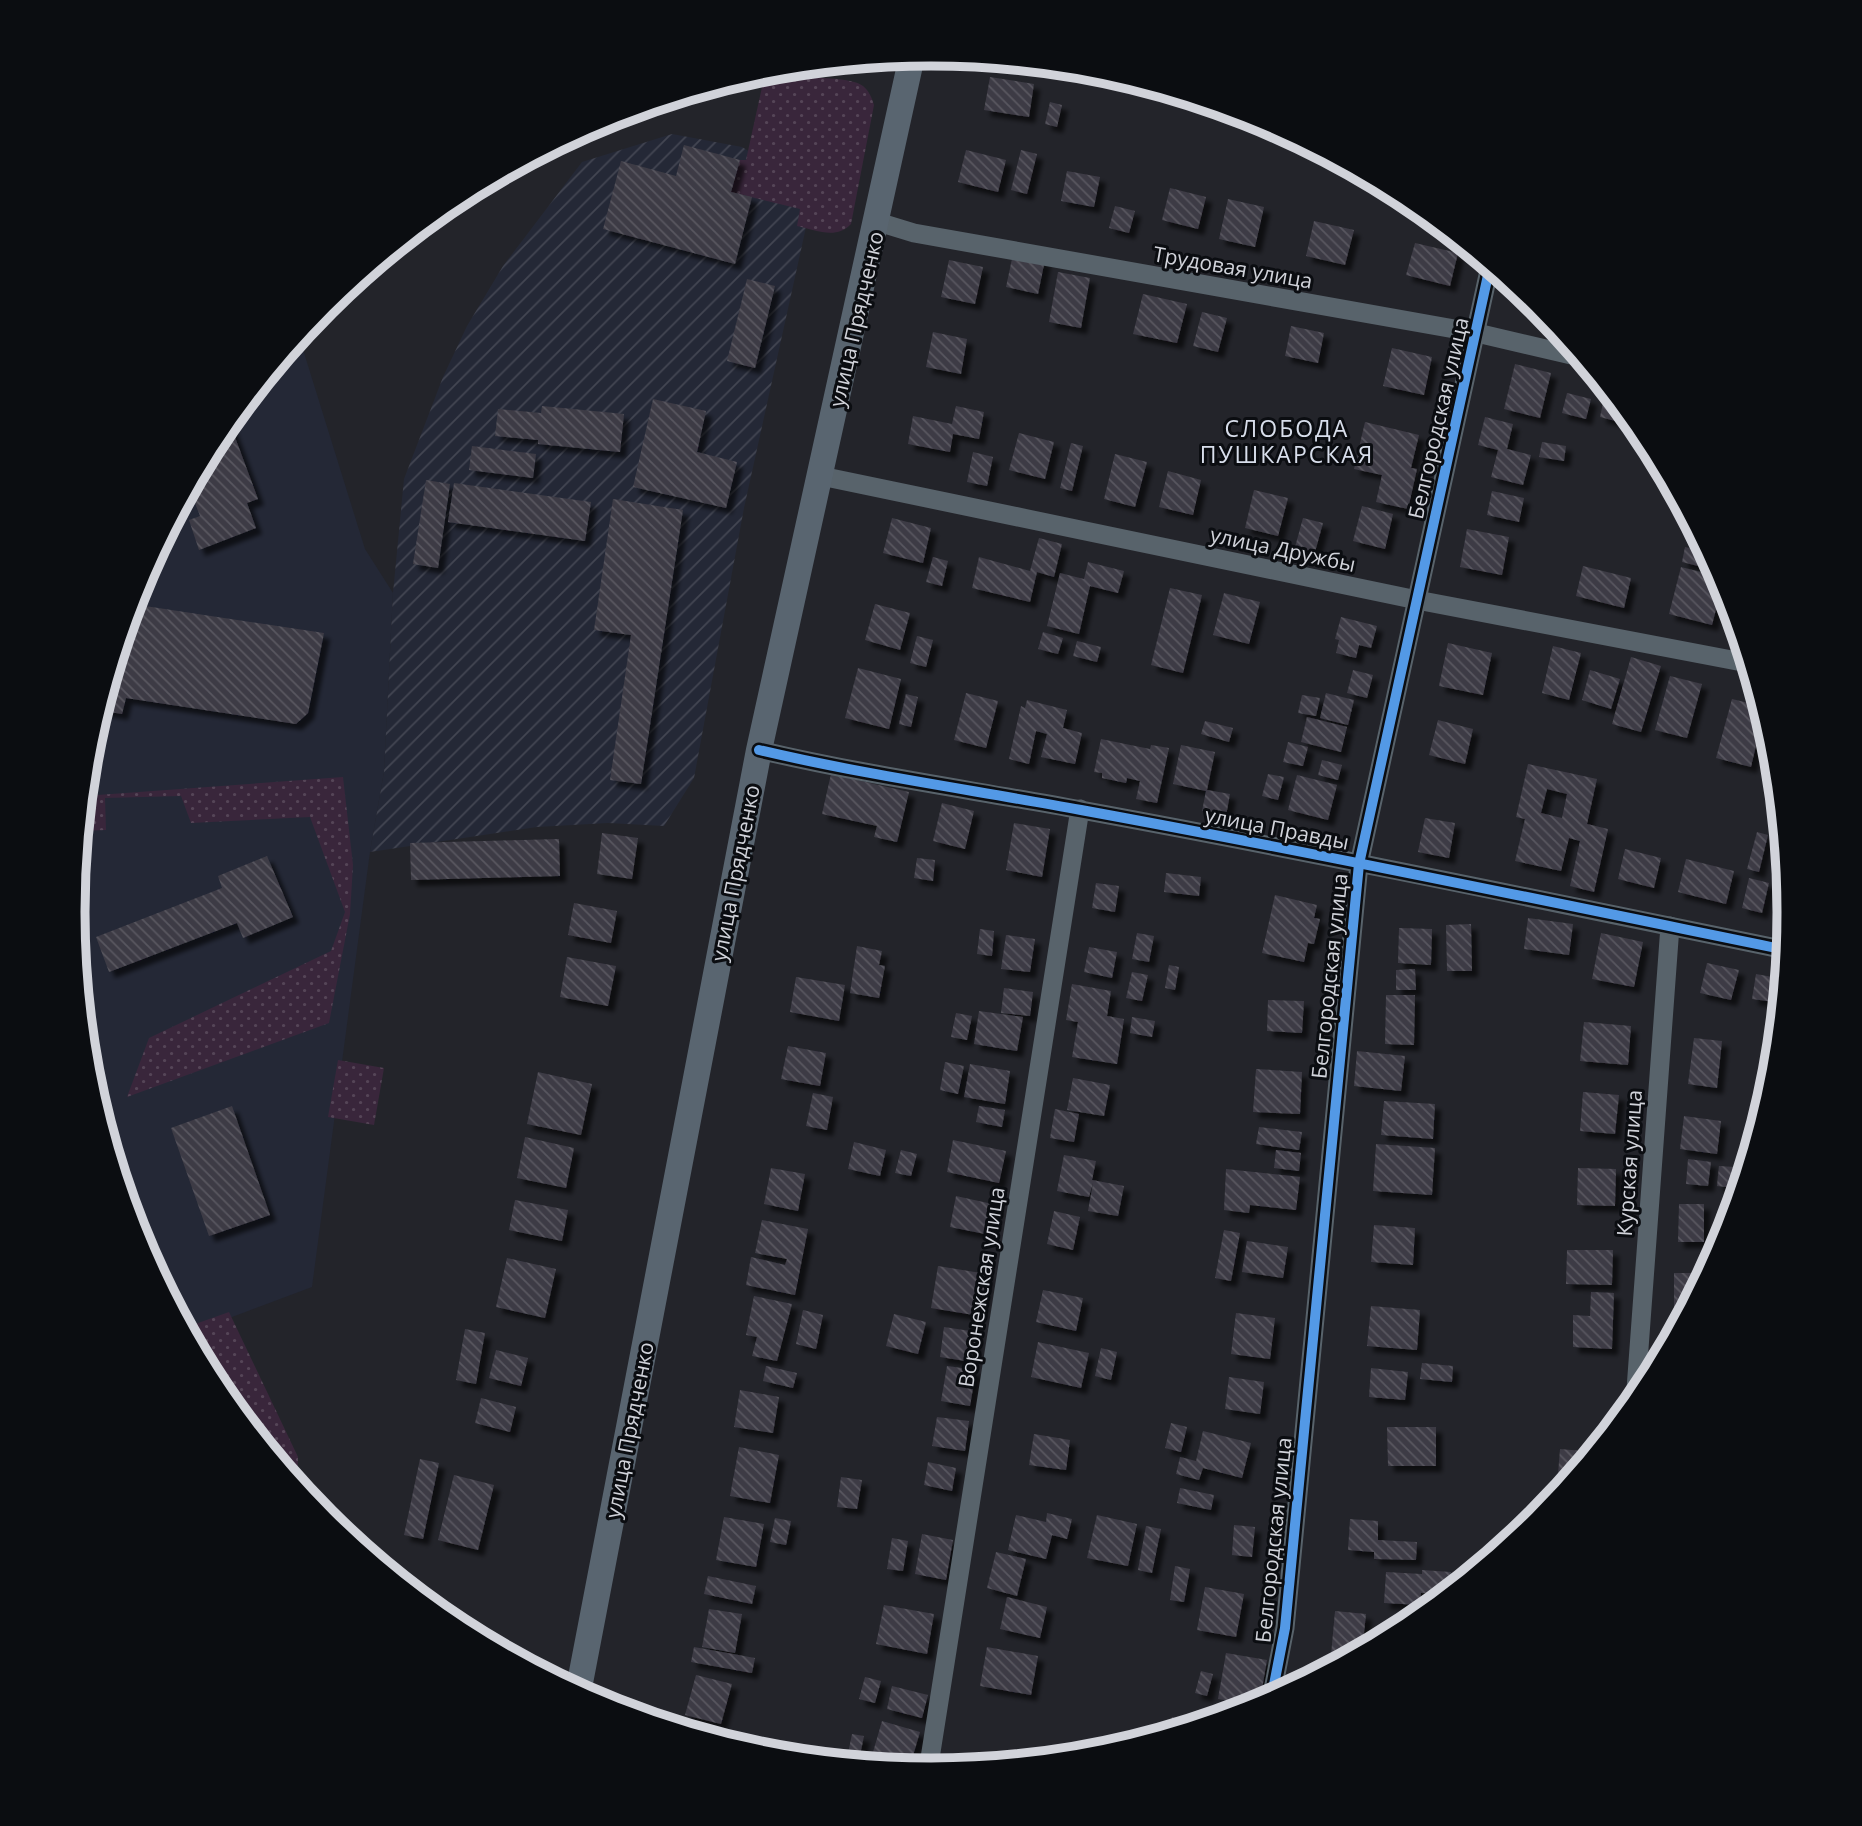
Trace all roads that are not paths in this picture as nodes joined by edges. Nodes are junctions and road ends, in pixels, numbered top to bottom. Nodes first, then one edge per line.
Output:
1 (910, 67) edge
2 (877, 222) junction
3 (1488, 276) edge
4 (1477, 333) junction
5 (1566, 354) edge
6 (821, 476) junction
7 (1417, 600) junction
8 (1738, 660) dead end
9 (758, 750) junction
10 (1080, 810) junction
11 (1359, 864) junction
12 (1670, 926) junction
13 (1777, 948) edge
14 (1637, 1380) edge
15 (580, 1683) edge
16 (1274, 1686) edge
17 (930, 1759) edge

1 - 2 main road, улица Прядченко
2 - 4 street, Трудовая улица
2 - 6 main road, улица Прядченко
3 - 4 street, Белгородская улица
4 - 5 street, Трудовая улица
4 - 7 street, Белгородская улица
6 - 7 street, улица Дружбы
6 - 9 main road, улица Прядченко
7 - 8 street, улица Дружбы
7 - 11 street, Белгородская улица
9 - 10 street, улица Правды
9 - 15 main road, улица Прядченко
10 - 11 street, улица Правды
10 - 17 street, Воронежская улица
11 - 12 street, улица Правды
11 - 16 street, Белгородская улица
12 - 13 street, улица Правды
12 - 14 street, Курская улица

